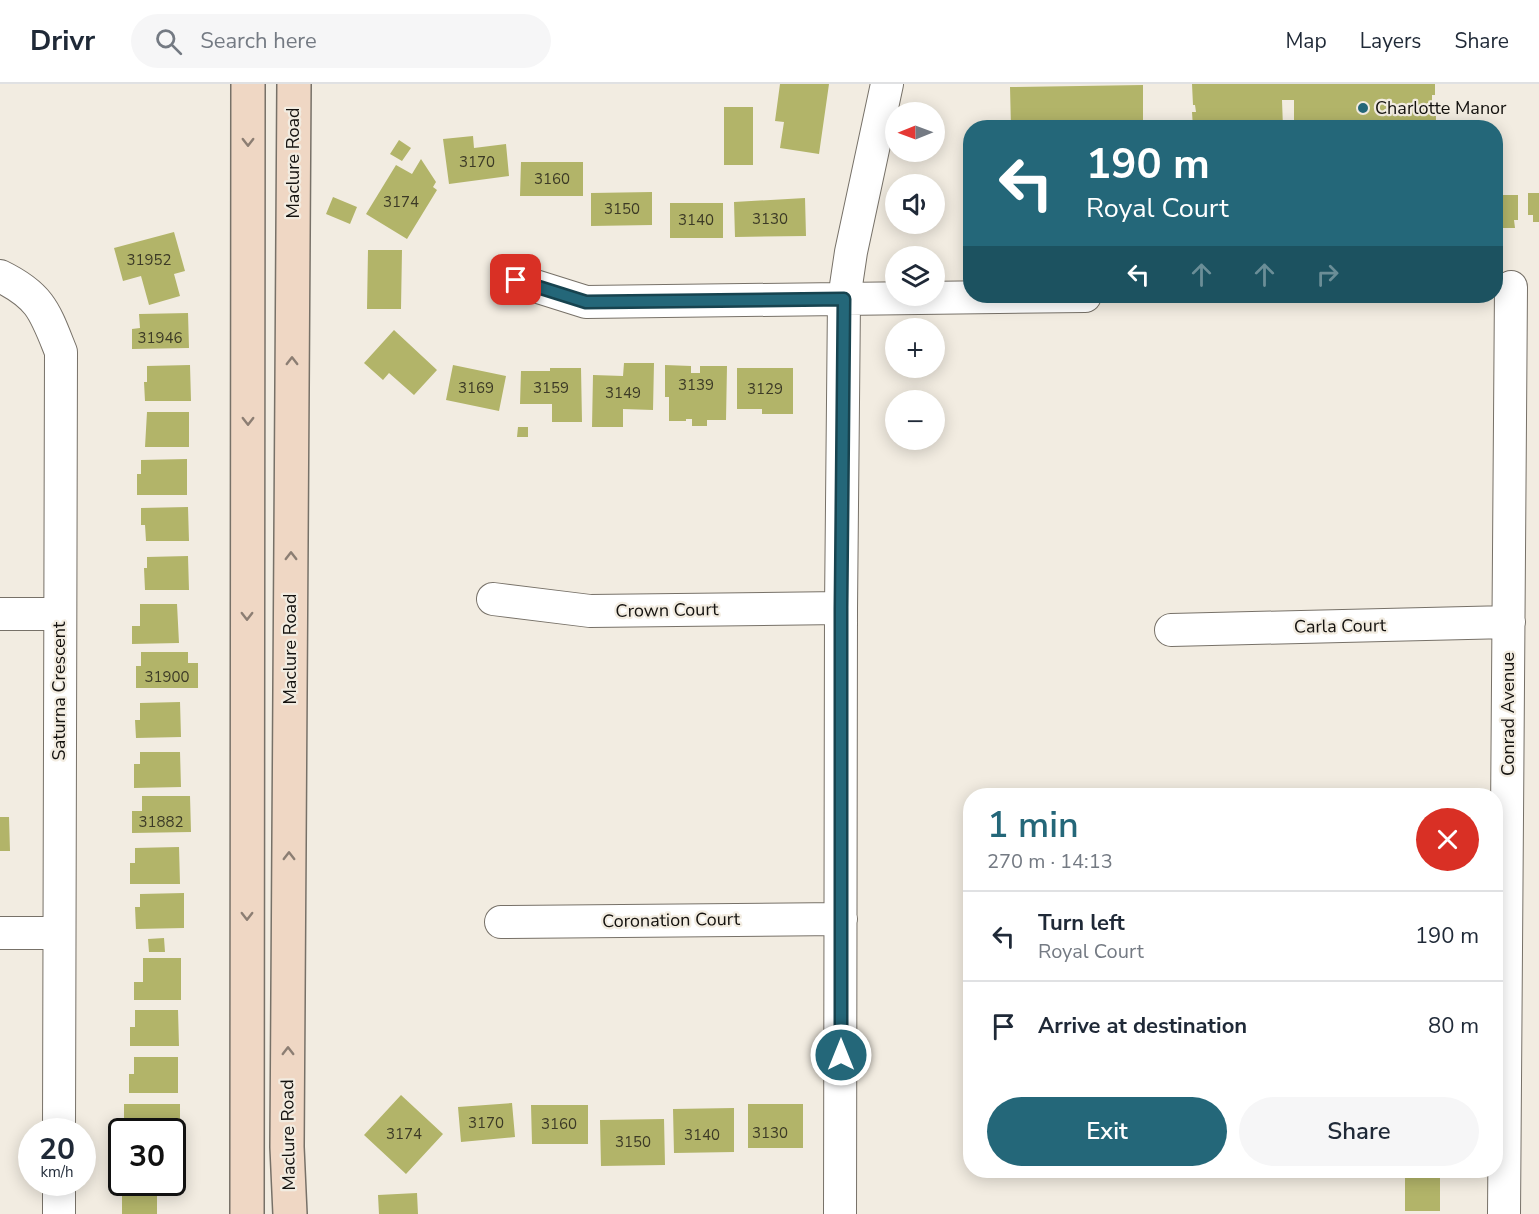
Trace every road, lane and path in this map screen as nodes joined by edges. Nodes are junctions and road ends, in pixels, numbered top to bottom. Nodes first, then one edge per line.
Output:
1 (248, 84) edge
2 (294, 84) edge
3 (887, 84) edge
4 (0, 276) edge
5 (516, 280) dead end
6 (1515, 287) edge
7 (963, 298) edge
8 (844, 299) junction
9 (494, 599) dead end
10 (841, 608) junction
11 (0, 614) edge
12 (59, 614) junction
13 (1509, 622) junction
14 (1171, 630) dead end
15 (1503, 900) edge
16 (841, 919) junction
17 (501, 922) dead end
18 (0, 933) edge
19 (58, 933) junction
20 (1503, 1080) edge
21 (59, 1118) edge
22 (59, 1196) edge
23 (59, 1214) edge
24 (248, 1214) edge
25 (290, 1214) edge
26 (840, 1214) edge
27 (1504, 1214) edge

1 -> 24 main road
25 -> 2 main road, Maclure Road
3 - 8 street
4 - 12 street, Saturna Crescent
5 - 8 street
6 - 13 street, Conrad Avenue
7 - 8 street
8 - 10 street
9 - 10 street, Crown Court
10 - 16 street
11 - 12 street
12 - 19 street, Saturna Crescent
13 - 14 street, Carla Court
13 - 15 street, Conrad Avenue
16 - 17 street, Coronation Court
16 - 26 street
18 - 19 street
19 - 21 street, Saturna Crescent
20 - 27 street, Conrad Avenue
22 - 23 street

